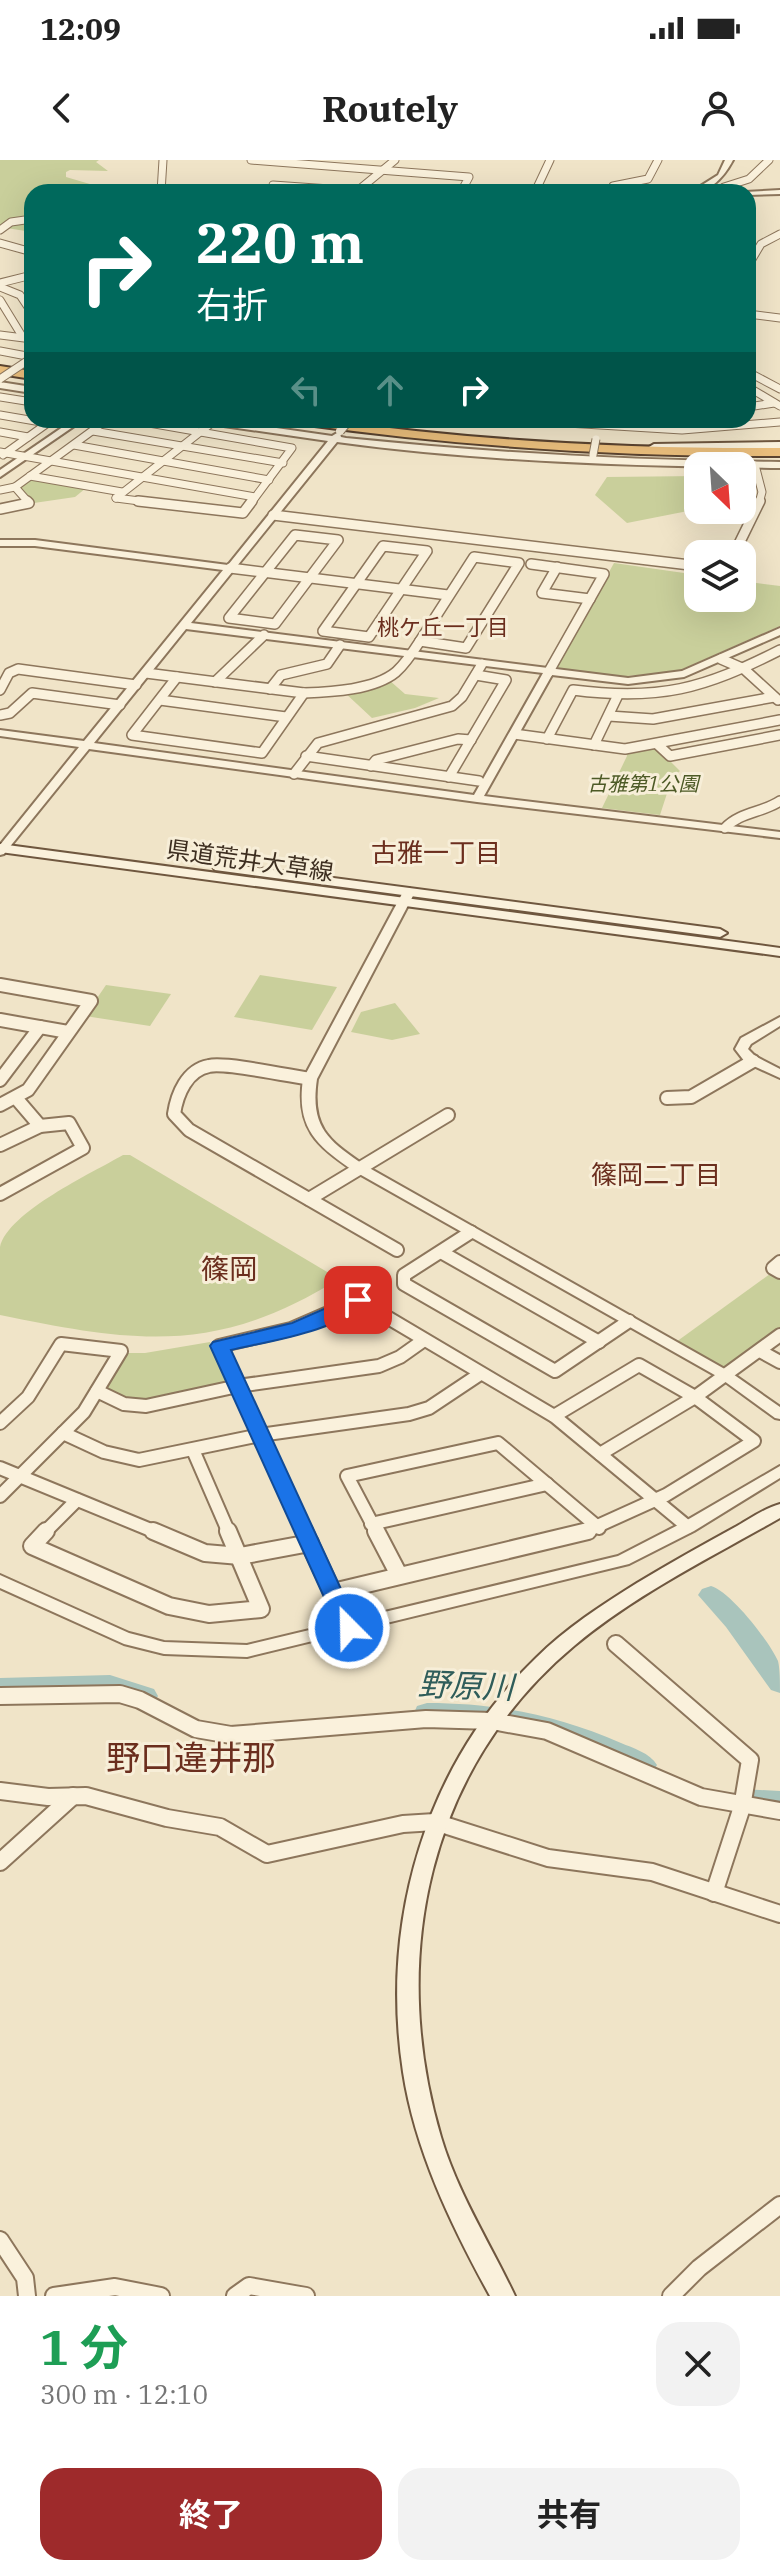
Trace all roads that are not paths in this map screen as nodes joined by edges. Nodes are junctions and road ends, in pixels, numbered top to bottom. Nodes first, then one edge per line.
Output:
1 (163, 160) edge
2 (251, 160) edge
3 (395, 160) edge
4 (550, 160) edge
5 (658, 160) edge
6 (729, 160) edge
7 (769, 160) edge
8 (289, 161) edge
9 (383, 170) junction
10 (162, 184) edge
11 (366, 184) edge
12 (465, 184) edge
13 (538, 184) edge
14 (623, 184) edge
15 (708, 184) edge
16 (733, 184) edge
17 (780, 192) edge
18 (756, 193) edge
19 (24, 220) edge
20 (0, 230) edge
21 (780, 234) edge
22 (0, 243) edge
23 (756, 248) edge
24 (24, 250) edge
25 (24, 278) edge
26 (0, 285) edge
27 (24, 298) edge
28 (1, 302) edge
29 (11, 315) junction
30 (756, 315) edge
31 (0, 316) edge
32 (780, 318) edge
33 (0, 335) edge
34 (22, 336) joint
35 (0, 351) edge
36 (24, 361) edge
37 (24, 365) edge
38 (0, 367) edge
39 (24, 368) edge
40 (756, 376) edge
41 (0, 382) edge
42 (24, 388) edge
43 (780, 389) edge
44 (756, 393) edge
45 (0, 397) edge
46 (24, 401) edge
47 (777, 405) edge
48 (756, 406) edge
49 (0, 415) edge
50 (24, 418) edge
51 (780, 422) edge
52 (756, 425) edge
53 (41, 428) edge
54 (68, 428) edge
55 (97, 428) edge
56 (177, 428) edge
57 (203, 428) edge
58 (251, 428) edge
59 (342, 428) edge
60 (357, 428) edge
61 (401, 428) edge
62 (598, 428) edge
63 (702, 428) edge
64 (727, 428) edge
65 (93, 431) junction
66 (0, 432) edge
67 (200, 432) junction
68 (28, 437) junction
69 (332, 441) junction
70 (74, 445) junction
71 (181, 447) junction
72 (780, 448) edge
73 (2, 454) edge
74 (28, 456) junction
75 (593, 458) junction
76 (52, 461) junction
77 (162, 461) junction
78 (684, 462) edge
79 (283, 463) junction
80 (756, 465) edge
81 (780, 465) edge
82 (756, 469) edge
83 (0, 474) edge
84 (30, 476) junction
85 (142, 477) junction
86 (269, 480) junction
87 (15, 487) junction
88 (0, 490) edge
89 (122, 492) junction
90 (255, 497) junction
91 (756, 508) edge
92 (0, 509) edge
93 (273, 515) junction
94 (0, 543) edge
95 (531, 564) dead end
96 (684, 564) edge
97 (557, 567) junction
98 (230, 568) junction
99 (265, 572) junction
100 (310, 578) junction
101 (355, 583) junction
102 (401, 589) junction
103 (448, 595) junction
104 (588, 602) junction
105 (182, 625) junction
106 (780, 631) edge
107 (264, 635) junction
108 (418, 641) junction
109 (340, 645) junction
110 (779, 653) edge
111 (410, 654) junction
112 (721, 659) junction
113 (482, 664) junction
114 (744, 669) junction
115 (146, 673) junction
116 (548, 673) junction
117 (476, 675) junction
118 (177, 677) junction
119 (215, 682) junction
120 (136, 685) junction
121 (270, 689) junction
122 (0, 690) edge
123 (304, 693) junction
124 (618, 695) junction
125 (160, 700) junction
126 (777, 700) edge
127 (120, 705) junction
128 (0, 715) edge
129 (609, 716) junction
130 (286, 717) junction
131 (780, 720) edge
132 (0, 733) edge
133 (514, 734) junction
134 (780, 735) edge
135 (547, 739) junction
136 (471, 740) junction
137 (657, 744) junction
138 (594, 745) junction
139 (87, 746) junction
140 (306, 756) junction
141 (371, 766) junction
142 (294, 774) junction
143 (449, 777) junction
144 (479, 781) dead end
145 (477, 799) junction
146 (780, 801) edge
147 (725, 828) junction
148 (780, 835) edge
149 (3, 845) edge
150 (406, 898) junction
151 (780, 941) edge
152 (780, 952) edge
153 (0, 985) edge
154 (0, 1020) edge
155 (780, 1021) edge
156 (40, 1027) junction
157 (68, 1032) junction
158 (0, 1057) edge
159 (16, 1059) junction
160 (753, 1061) junction
161 (780, 1074) edge
162 (310, 1079) junction
163 (0, 1080) edge
164 (16, 1098) junction
165 (667, 1098) dead end
166 (0, 1105) edge
167 (448, 1115) dead end
168 (40, 1126) junction
169 (2, 1143) edge
170 (359, 1168) junction
171 (0, 1194) edge
172 (309, 1199) junction
173 (471, 1232) junction
174 (397, 1250) dead end
175 (441, 1252) junction
176 (780, 1262) edge
177 (780, 1272) edge
178 (629, 1321) junction
179 (780, 1335) edge
180 (424, 1340) junction
181 (599, 1342) junction
182 (760, 1351) junction
183 (780, 1362) edge
184 (480, 1374) junction
185 (725, 1375) junction
186 (238, 1386) junction
187 (97, 1391) junction
188 (695, 1397) junction
189 (780, 1414) edge
190 (554, 1416) junction
191 (0, 1423) edge
192 (63, 1433) junction
193 (260, 1435) junction
194 (193, 1450) junction
195 (600, 1454) junction
196 (0, 1468) edge
197 (780, 1471) edge
198 (19, 1476) junction
199 (547, 1484) junction
200 (0, 1496) edge
201 (77, 1500) junction
202 (656, 1500) junction
203 (780, 1510) edge
204 (371, 1524) junction
205 (688, 1527) junction
206 (599, 1528) junction
207 (310, 1543) junction
208 (240, 1556) junction
209 (399, 1575) junction
210 (0, 1581) edge
211 (333, 1592) junction
212 (349, 1628) junction
213 (616, 1644) dead end
214 (0, 1696) edge
215 (495, 1716) junction
216 (0, 1791) edge
217 (73, 1796) junction
218 (743, 1802) junction
219 (780, 1811) edge
220 (435, 1822) junction
221 (0, 1862) edge
222 (714, 1893) junction
223 (780, 1914) edge
224 (780, 2205) edge
225 (0, 2240) edge
226 (27, 2296) edge
227 (54, 2296) edge
228 (161, 2296) edge
229 (235, 2296) edge
230 (306, 2296) edge
231 (503, 2296) edge
232 (671, 2296) edge

1 - 10 street
2 - 8 street
3 - 9 street
4 - 13 street
5 - 14 street
6 - 15 street
7 - 16 street
8 - 9 street
9 - 11 street
9 - 12 street
17 - 18 street
19 - 20 street
21 - 23 street
22 - 24 street
25 - 26 street
26 - 27 street
28 - 29 street
29 - 31 street
29 - 34 street
30 - 32 street
33 - 34 street
35 - 36 street
37 - 38 highway
39 - 41 street, bridge
40 - 43 street
41 - 42 street
44 - 47 street
45 - 46 street
47 - 48 street
49 - 50 street
51 - 52 street
53 - 68 street
54 - 74 street
55 - 65 street
56 - 67 street
57 - 67 street
58 - 69 street
59 - 69 street, bridge
60 - 72 highway
61 - 72 highway
62 - 75 street, bridge
63 - 64 street
65 - 70 street
65 - 71 street
66 - 68 street
67 - 71 street
67 - 79 street
68 - 73 street
69 - 75 street
69 - 93 street
70 - 76 street
70 - 77 street
71 - 77 street
71 - 79 street
73 - 74 street
74 - 76 street
74 - 83 street
75 - 78 street
76 - 84 street
76 - 85 street
77 - 85 street
77 - 86 street
79 - 86 street
80 - 81 street
82 - 91 street
84 - 87 street
84 - 89 street
85 - 89 street
85 - 90 street
86 - 90 street
87 - 88 street
87 - 92 street
89 - 90 street
93 - 96 street
93 - 98 street
94 - 98 street
95 - 97 street
97 - 104 street
97 - 104 street
98 - 99 street
98 - 105 street
99 - 100 street
99 - 100 street
99 - 100 street
100 - 101 street
101 - 102 street
101 - 102 street
101 - 102 street
102 - 103 street
103 - 108 street
103 - 108 street
104 - 116 street
105 - 107 street
105 - 115 street
106 - 112 street
107 - 109 street
107 - 119 street
108 - 111 street
109 - 111 street
109 - 121 street
110 - 114 street
111 - 113 street
111 - 123 street
112 - 114 street
112 - 116 street
113 - 116 street
113 - 117 street
114 - 124 street
114 - 126 street
115 - 118 street
115 - 120 street
116 - 133 street
117 - 136 street
117 - 140 street
118 - 119 street
118 - 125 street
119 - 121 street
120 - 122 street
120 - 127 street
121 - 123 street
123 - 130 street
124 - 129 street
124 - 135 street
125 - 130 street
125 - 130 street
126 - 129 street
127 - 128 street
127 - 139 street
129 - 138 street
131 - 137 street
132 - 139 street
133 - 135 street
133 - 145 street
134 - 137 street
135 - 138 street
136 - 141 street
136 - 143 street
137 - 138 street
139 - 142 street
139 - 149 street
140 - 141 street
140 - 142 street
141 - 143 street
142 - 145 street
143 - 144 street
145 - 147 street
146 - 147 street
147 - 148 street
149 - 150 main road, 県道荒井大草線
150 - 151 main road, 県道荒井大草線
150 - 152 main road, 県道荒井大草線
150 - 162 street
153 - 157 street
154 - 156 street
155 - 160 street
156 - 157 street
156 - 159 street
157 - 164 street
158 - 159 street
159 - 163 street
160 - 161 street
160 - 165 street
162 - 170 street
162 - 172 street
164 - 166 street
164 - 168 street
167 - 170 street
168 - 169 street
168 - 171 street
170 - 172 street
170 - 173 street
172 - 174 street
173 - 175 street
173 - 178 street
175 - 181 street
175 - 181 street
176 - 177 street
178 - 181 street
178 - 185 street
179 - 182 street
180 - 184 street
180 - 186 street
180 - 186 street
182 - 183 street
182 - 185 street
184 - 190 street
184 - 193 street
185 - 188 street
185 - 189 street
186 - 187 street
186 - 193 street
187 - 191 street
187 - 192 street
188 - 190 street
188 - 195 street
188 - 202 street
190 - 195 street
192 - 194 street
192 - 198 street
193 - 194 street
193 - 207 street
194 - 208 street
195 - 202 street
196 - 198 street
197 - 205 street
198 - 200 street
198 - 201 street
199 - 204 street
199 - 204 street
199 - 206 street
201 - 208 street
201 - 208 street
202 - 205 street
202 - 206 street
203 - 215 main road
204 - 209 street
205 - 212 street
206 - 209 street
207 - 208 street
207 - 211 street
209 - 211 street
210 - 212 street
211 - 212 street
213 - 218 street
214 - 215 street
215 - 218 street
215 - 220 main road
216 - 217 street
217 - 220 street
217 - 221 street
218 - 219 street
218 - 222 street
220 - 222 street
220 - 231 main road
222 - 223 street
224 - 232 street
225 - 226 street
227 - 228 street
229 - 230 street

